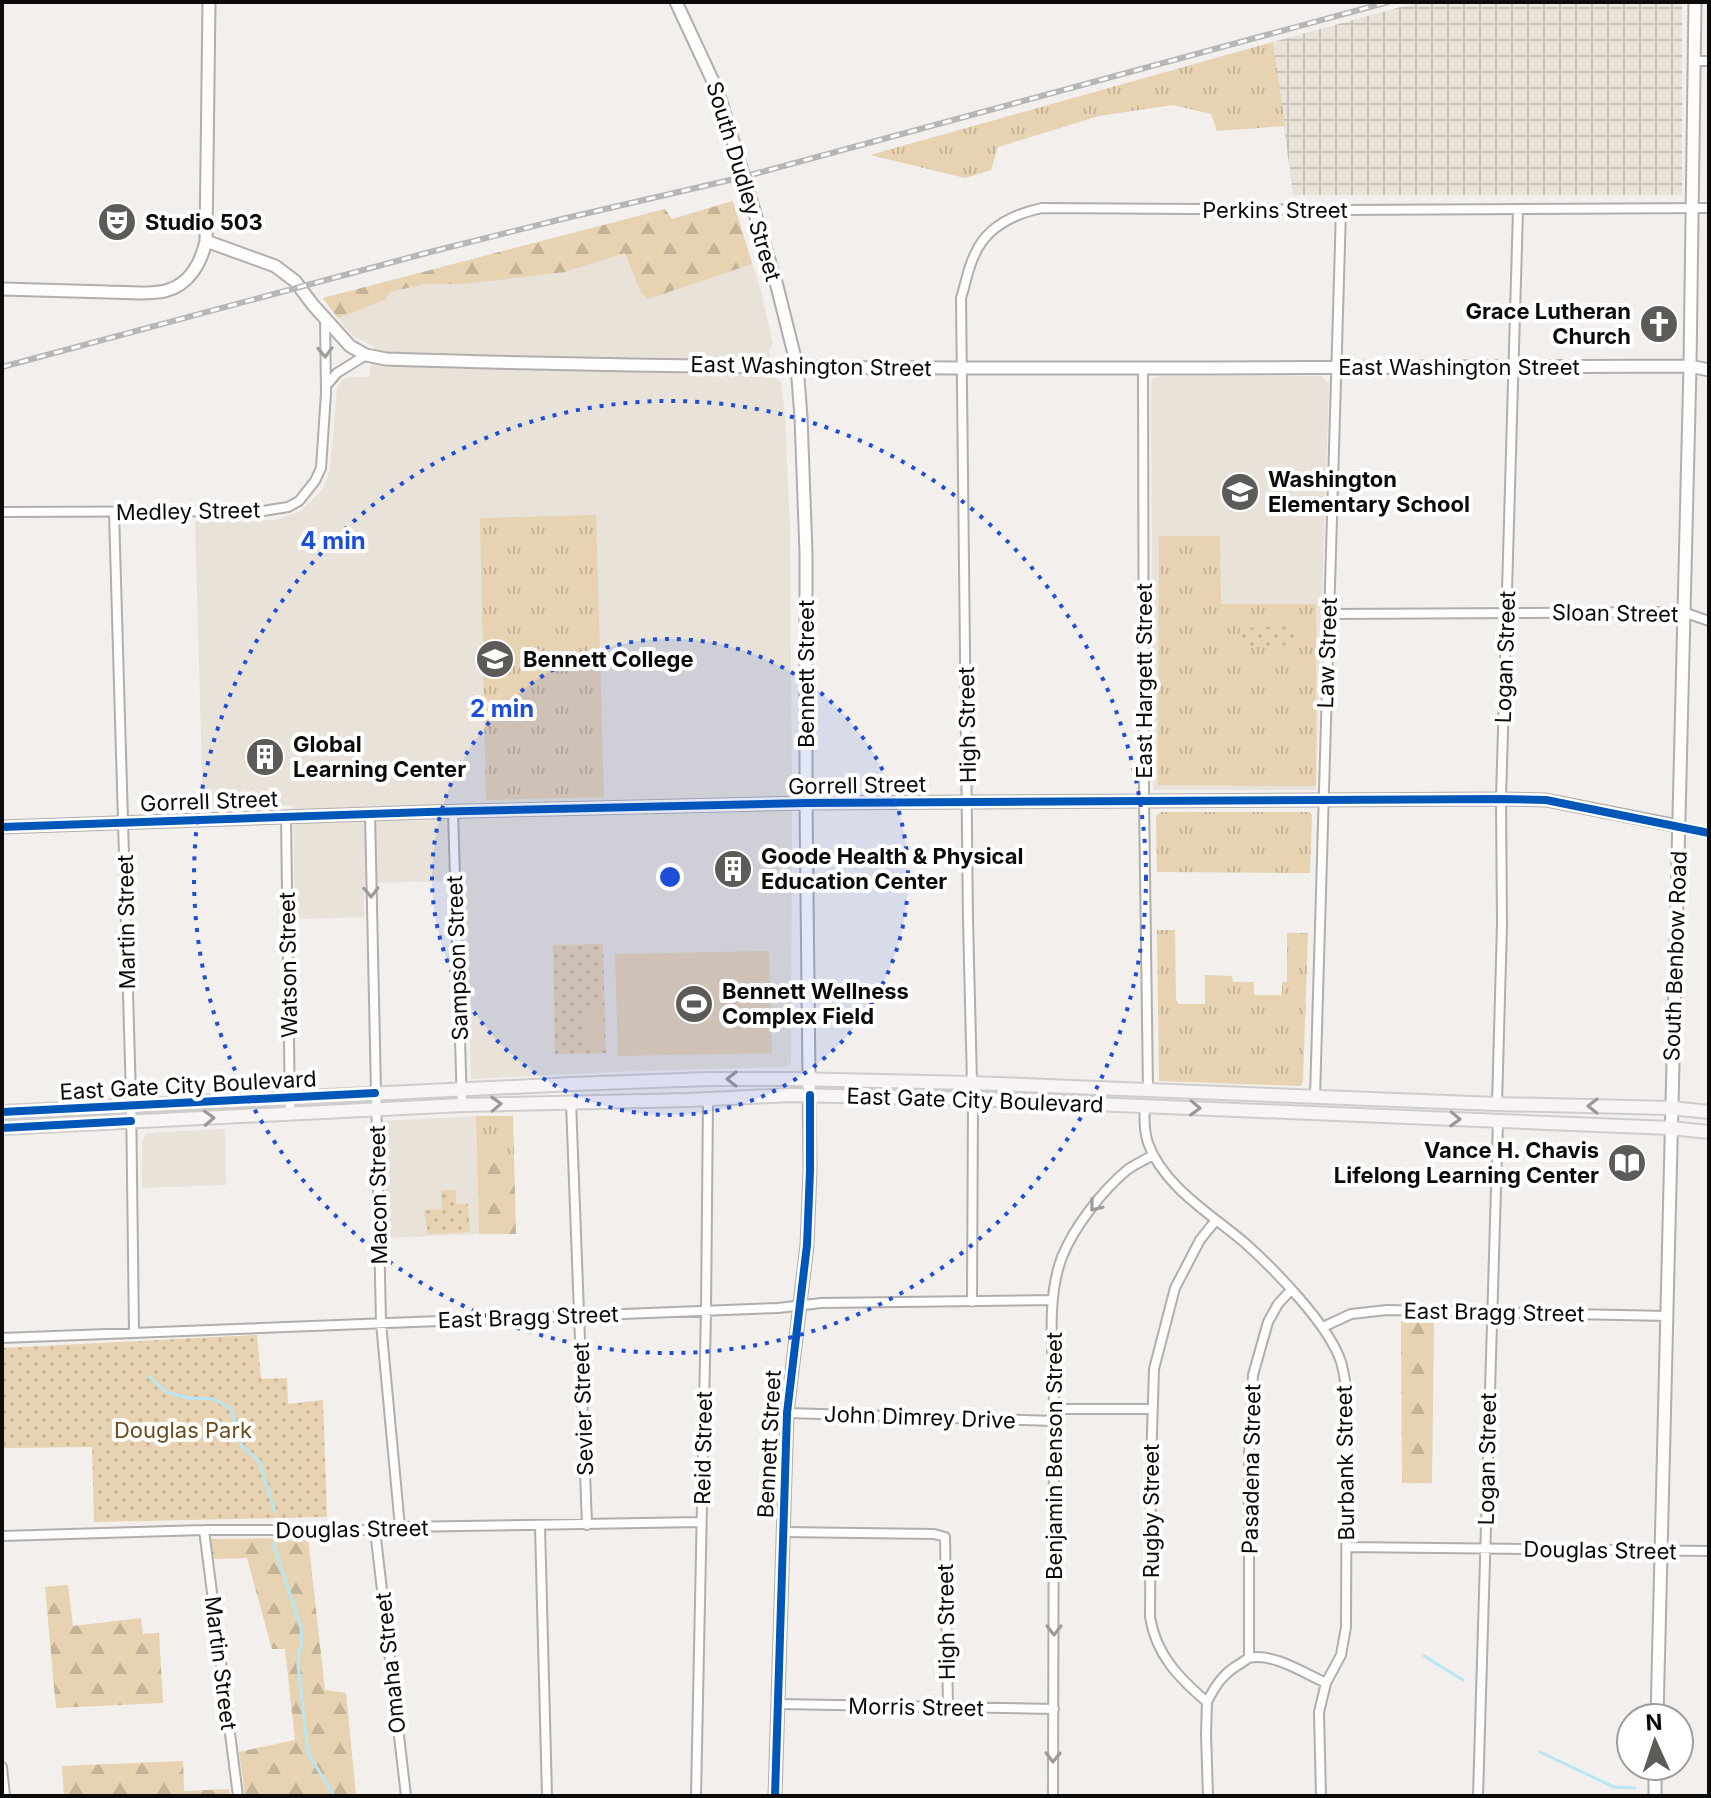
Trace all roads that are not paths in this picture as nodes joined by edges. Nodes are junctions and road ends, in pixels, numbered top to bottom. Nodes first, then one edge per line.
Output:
1 (209, 2) edge
2 (676, 2) edge
3 (1695, 2) edge
4 (1695, 61) junction
5 (1709, 61) edge
6 (1693, 208) junction
7 (1709, 208) edge
8 (1341, 210) junction
9 (1518, 210) junction
10 (206, 241) junction
11 (2, 289) edge
12 (325, 318) junction
13 (366, 355) junction
14 (797, 366) junction
15 (1514, 366) junction
16 (1690, 366) junction
17 (1337, 367) junction
18 (963, 368) junction
19 (1143, 369) junction
20 (1709, 370) edge
21 (326, 386) junction
22 (2, 512) edge
23 (114, 512) junction
24 (1506, 612) junction
25 (1683, 612) junction
26 (1328, 614) junction
27 (1709, 621) edge
28 (1323, 799) junction
29 (1501, 799) junction
30 (1144, 800) junction
31 (968, 802) junction
32 (806, 803) junction
33 (453, 812) junction
34 (370, 814) junction
35 (286, 816) junction
36 (124, 823) junction
37 (1678, 826) junction
38 (2, 827) edge
39 (1709, 833) edge
40 (810, 1079) junction
41 (972, 1083) junction
42 (461, 1090) junction
43 (1148, 1090) junction
44 (375, 1093) junction
45 (810, 1095) junction
46 (1315, 1097) junction
47 (290, 1098) junction
48 (708, 1099) junction
49 (973, 1099) junction
50 (571, 1102) junction
51 (1497, 1104) junction
52 (462, 1105) junction
53 (131, 1106) junction
54 (1145, 1106) junction
55 (1671, 1108) junction
56 (376, 1109) junction
57 (2, 1112) edge
58 (1709, 1112) edge
59 (290, 1114) junction
60 (131, 1121) junction
61 (1498, 1121) junction
62 (2, 1128) edge
63 (1670, 1128) junction
64 (1709, 1132) edge
65 (1153, 1155) junction
66 (1216, 1220) junction
67 (1291, 1290) junction
68 (1053, 1300) junction
69 (972, 1302) junction
70 (799, 1305) junction
71 (706, 1310) junction
72 (1491, 1312) junction
73 (580, 1316) junction
74 (1667, 1316) junction
75 (381, 1323) junction
76 (1323, 1327) junction
77 (134, 1332) junction
78 (2, 1338) edge
79 (1054, 1409) junction
80 (1152, 1409) junction
81 (787, 1413) junction
82 (1054, 1421) junction
83 (701, 1522) junction
84 (587, 1525) junction
85 (540, 1526) junction
86 (400, 1527) junction
87 (204, 1530) junction
88 (375, 1530) junction
89 (782, 1532) junction
90 (2, 1536) edge
91 (1347, 1547) junction
92 (1485, 1548) junction
93 (1662, 1550) junction
94 (1709, 1551) edge
95 (1249, 1658) junction
96 (1326, 1683) junction
97 (1207, 1702) junction
98 (1657, 1702) edge
99 (778, 1704) junction
100 (948, 1707) junction
101 (1054, 1709) junction
102 (2, 1767) edge
103 (5, 1796) edge
104 (238, 1796) edge
105 (406, 1796) edge
106 (547, 1796) edge
107 (696, 1796) edge
108 (775, 1796) edge
109 (1053, 1796) edge
110 (1208, 1796) edge
111 (1321, 1796) edge
112 (1478, 1796) edge

1 - 10 street
2 - 14 street, South Dudley Street
3 - 4 street, South Benbow Road
4 - 5 street
4 - 6 street, South Benbow Road
6 - 7 street, Perkins Street
6 - 9 street, Perkins Street
6 - 16 street, South Benbow Road
8 - 9 street, Perkins Street
8 - 17 street, Law Street
8 - 18 street, Perkins Street
9 - 15 street, Logan Street
10 - 11 street
10 - 12 street
12 - 13 street
12 -> 21 street, Medley Street
13 - 14 street, East Washington Street
13 - 21 street
14 - 18 street, East Washington Street
14 - 32 street, Bennett Street
15 - 16 street, East Washington Street
15 - 17 street, East Washington Street
15 - 24 street, Logan Street
16 - 20 street, East Washington Street
16 - 25 street, South Benbow Road
17 - 19 street, East Washington Street
17 - 26 street, Law Street
18 - 19 street, East Washington Street
18 - 31 street, High Street
19 - 30 street, East Hargett Street
21 - 23 street, Medley Street
22 - 23 street, Medley Street
23 - 36 street, Martin Street
24 - 25 street, Sloan Street
24 - 26 street, Sloan Street
24 - 29 street, Logan Street
25 - 27 street, Sloan Street
25 - 37 street, South Benbow Road
26 - 28 street, Law Street
28 - 29 street, Gorrell Street
28 - 30 street, Gorrell Street
28 - 46 street, Law Street
29 - 37 street, Gorrell Street
29 - 51 street, Logan Street
30 - 31 street, Gorrell Street
30 - 43 street, East Hargett Street
31 - 32 street, Gorrell Street
31 - 41 street, High Street
32 - 33 street, Gorrell Street
32 - 40 street, Bennett Street
33 - 34 street, Gorrell Street
33 - 42 street, Sampson Street
34 - 35 street, Gorrell Street
34 -> 44 street, Macon Street
35 - 36 street, Gorrell Street
35 - 47 street, Watson Street
36 - 38 street, Gorrell Street
36 - 53 street, Martin Street
37 - 39 street, Gorrell Street
37 - 55 street, South Benbow Road
40 - 41 main road, East Gate City Boulevard
40 -> 42 main road, East Gate City Boulevard
40 - 45 street, Bennett Street
41 - 43 main road, East Gate City Boulevard
42 - 44 main road, East Gate City Boulevard
42 - 52 street, Sampson Street
43 - 46 main road, East Gate City Boulevard
44 - 47 main road, East Gate City Boulevard
44 - 56 street, Macon Street
45 - 48 main road, East Gate City Boulevard
45 - 49 main road, East Gate City Boulevard
45 - 70 street, Bennett Street
46 - 51 main road, East Gate City Boulevard
47 - 53 main road, East Gate City Boulevard
47 - 59 street, Watson Street
48 - 50 main road, East Gate City Boulevard
48 - 71 street, Reid Street
49 - 54 main road, East Gate City Boulevard
49 - 69 street
52 -> 50 main road, East Gate City Boulevard
50 - 73 street, Sevier Street
55 -> 51 main road, East Gate City Boulevard
52 - 56 main road, East Gate City Boulevard
53 - 57 main road, East Gate City Boulevard
53 - 60 street, Martin Street
54 -> 61 main road, East Gate City Boulevard
54 - 65 street, Burbank Street
55 - 58 main road, East Gate City Boulevard
55 - 63 street, South Benbow Road
56 - 59 main road, East Gate City Boulevard
56 - 75 street, Macon Street
60 -> 59 main road, East Gate City Boulevard
60 - 62 main road, East Gate City Boulevard
60 - 77 street, Martin Street
61 - 63 main road, East Gate City Boulevard
61 - 72 street, Logan Street
63 - 64 main road, East Gate City Boulevard
63 - 74 street, South Benbow Road
65 - 66 street, Burbank Street
65 -> 68 street, Benjamin Benson Street
66 - 67 street, Burbank Street
66 - 80 street, Rugby Street
67 - 76 street, Burbank Street
67 - 95 street, Pasadena Street
68 - 69 street, East Bragg Street
68 - 79 street, Benjamin Benson Street
69 - 70 street, East Bragg Street
70 - 71 street, East Bragg Street
70 - 81 street, Bennett Street
71 - 73 street, East Bragg Street
71 - 83 street, Reid Street
72 - 74 street, East Bragg Street
72 - 76 street, East Bragg Street
72 - 92 street, Logan Street
73 - 75 street, East Bragg Street
73 - 84 street, Sevier Street
74 - 93 street, South Benbow Road
75 - 77 street, East Bragg Street
75 - 86 street, Macon Street
76 - 91 street, Burbank Street
77 - 78 street, East Bragg Street
79 - 80 street
79 - 82 street, Benjamin Benson Street
80 - 97 street, Rugby Street
81 - 82 street, John Dimrey Drive
81 - 89 street, Bennett Street
82 -> 101 street, Benjamin Benson Street
83 - 84 street, Douglas Street
83 - 107 street, Reid Street
84 - 85 street, Douglas Street
85 - 86 street, Douglas Street
85 - 106 street
86 - 88 street, Douglas Street
87 - 88 street, Douglas Street
87 - 90 street, Douglas Street
87 - 104 street, Martin Street
88 - 105 street, Omaha Street
89 - 99 street, Bennett Street
89 - 100 street, High Street
91 - 92 street, Douglas Street
91 - 96 street, Burbank Street
92 - 93 street, Douglas Street
92 - 112 street, Logan Street
93 - 94 street, Douglas Street
93 - 98 street, South Benbow Road
95 - 96 street
95 - 97 street
96 - 111 street, Burbank Street
97 - 110 street
99 - 100 street, Morris Street
99 - 108 street, Bennett Street
100 - 101 street, Morris Street
101 -> 109 street, Benjamin Benson Street
102 - 103 street

